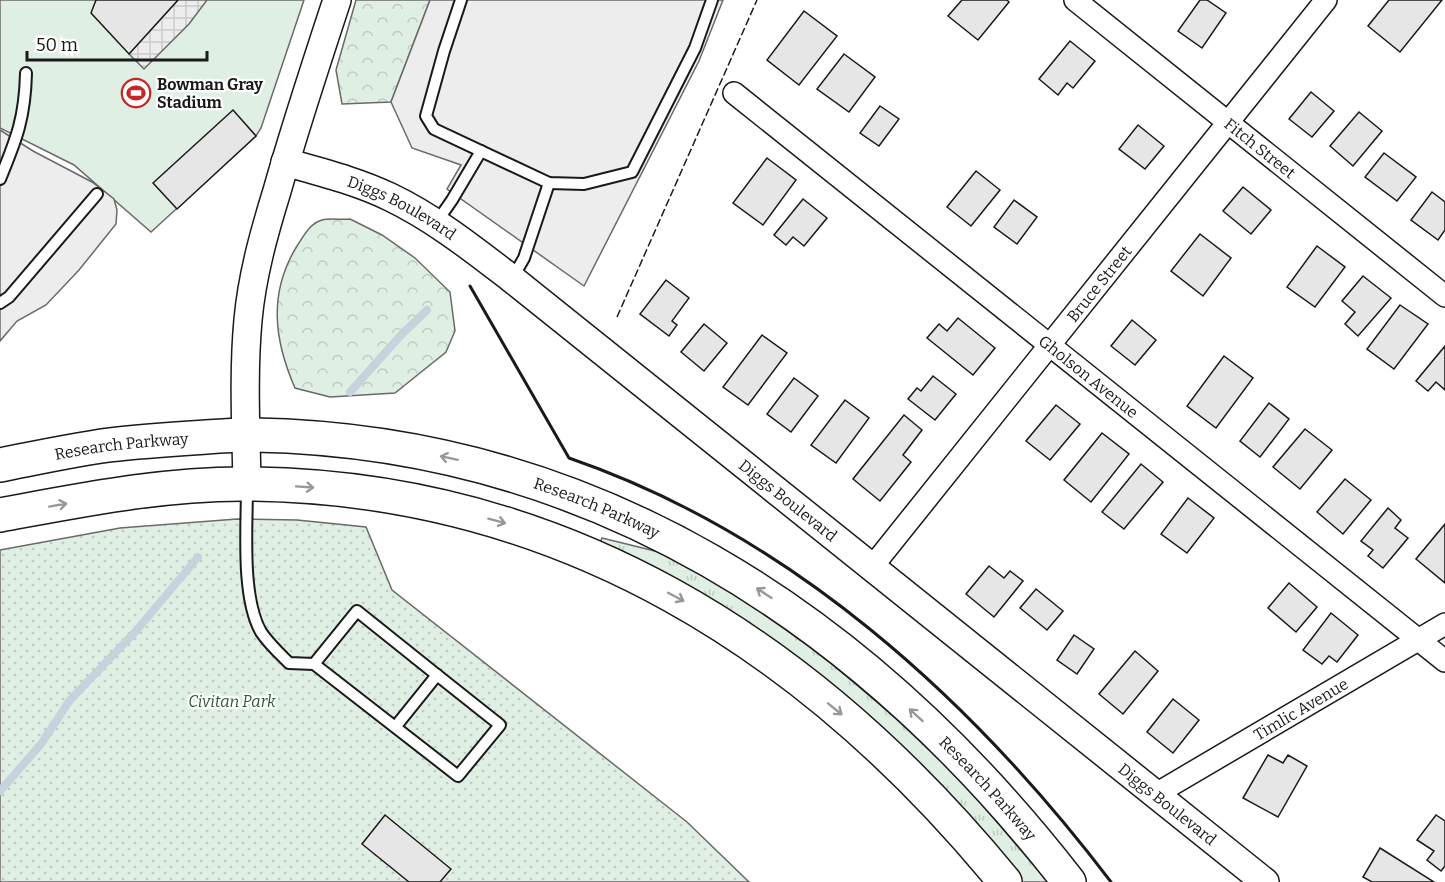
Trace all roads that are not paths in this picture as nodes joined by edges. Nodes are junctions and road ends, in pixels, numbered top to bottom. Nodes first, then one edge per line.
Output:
1 (337, 0) edge
2 (461, 0) edge
3 (712, 0) edge
4 (1075, 0) edge
5 (1326, 0) edge
6 (26, 73) dead end
7 (734, 93) dead end
8 (1228, 122) junction
9 (481, 151) junction
10 (285, 162) junction
11 (0, 179) edge
12 (549, 183) junction
13 (97, 194) dead end
14 (435, 223) junction
15 (512, 279) junction
16 (5, 294) edge
17 (1445, 296) edge
18 (0, 303) edge
19 (1050, 345) junction
20 (246, 435) junction
21 (0, 465) edge
22 (247, 484) junction
23 (0, 515) edge
24 (872, 567) junction
25 (1445, 624) edge
26 (1419, 640) junction
27 (1445, 661) edge
28 (314, 664) junction
29 (437, 675) junction
30 (396, 726) junction
31 (1156, 794) junction
32 (1005, 882) edge
33 (1069, 882) edge
34 (1265, 882) edge

1 - 10 street
2 - 9 lane
3 - 12 lane
4 - 8 street, Fitch Street
5 - 8 street, Bruce Street
6 - 11 lane
7 - 19 street, Gholson Avenue
8 - 17 street, Fitch Street
8 - 19 street, Bruce Street
9 - 12 lane
9 - 14 lane
10 - 14 street, Diggs Boulevard
10 - 20 street
12 - 15 lane
13 - 16 lane
14 - 15 street, Diggs Boulevard
15 - 24 street, Diggs Boulevard
16 - 18 lane
19 - 24 street, Bruce Street
19 - 26 street, Gholson Avenue
20 - 21 main road, Research Parkway
20 - 22 street
33 -> 20 main road, Research Parkway
23 -> 22 main road
22 - 28 lane
22 -> 32 main road
24 - 31 street, Diggs Boulevard
25 - 26 street, Timlic Avenue
26 - 27 street, Gholson Avenue
26 - 31 street, Timlic Avenue
28 - 29 lane
28 - 30 lane
29 - 30 lane
29 - 30 lane
31 - 34 street, Diggs Boulevard

